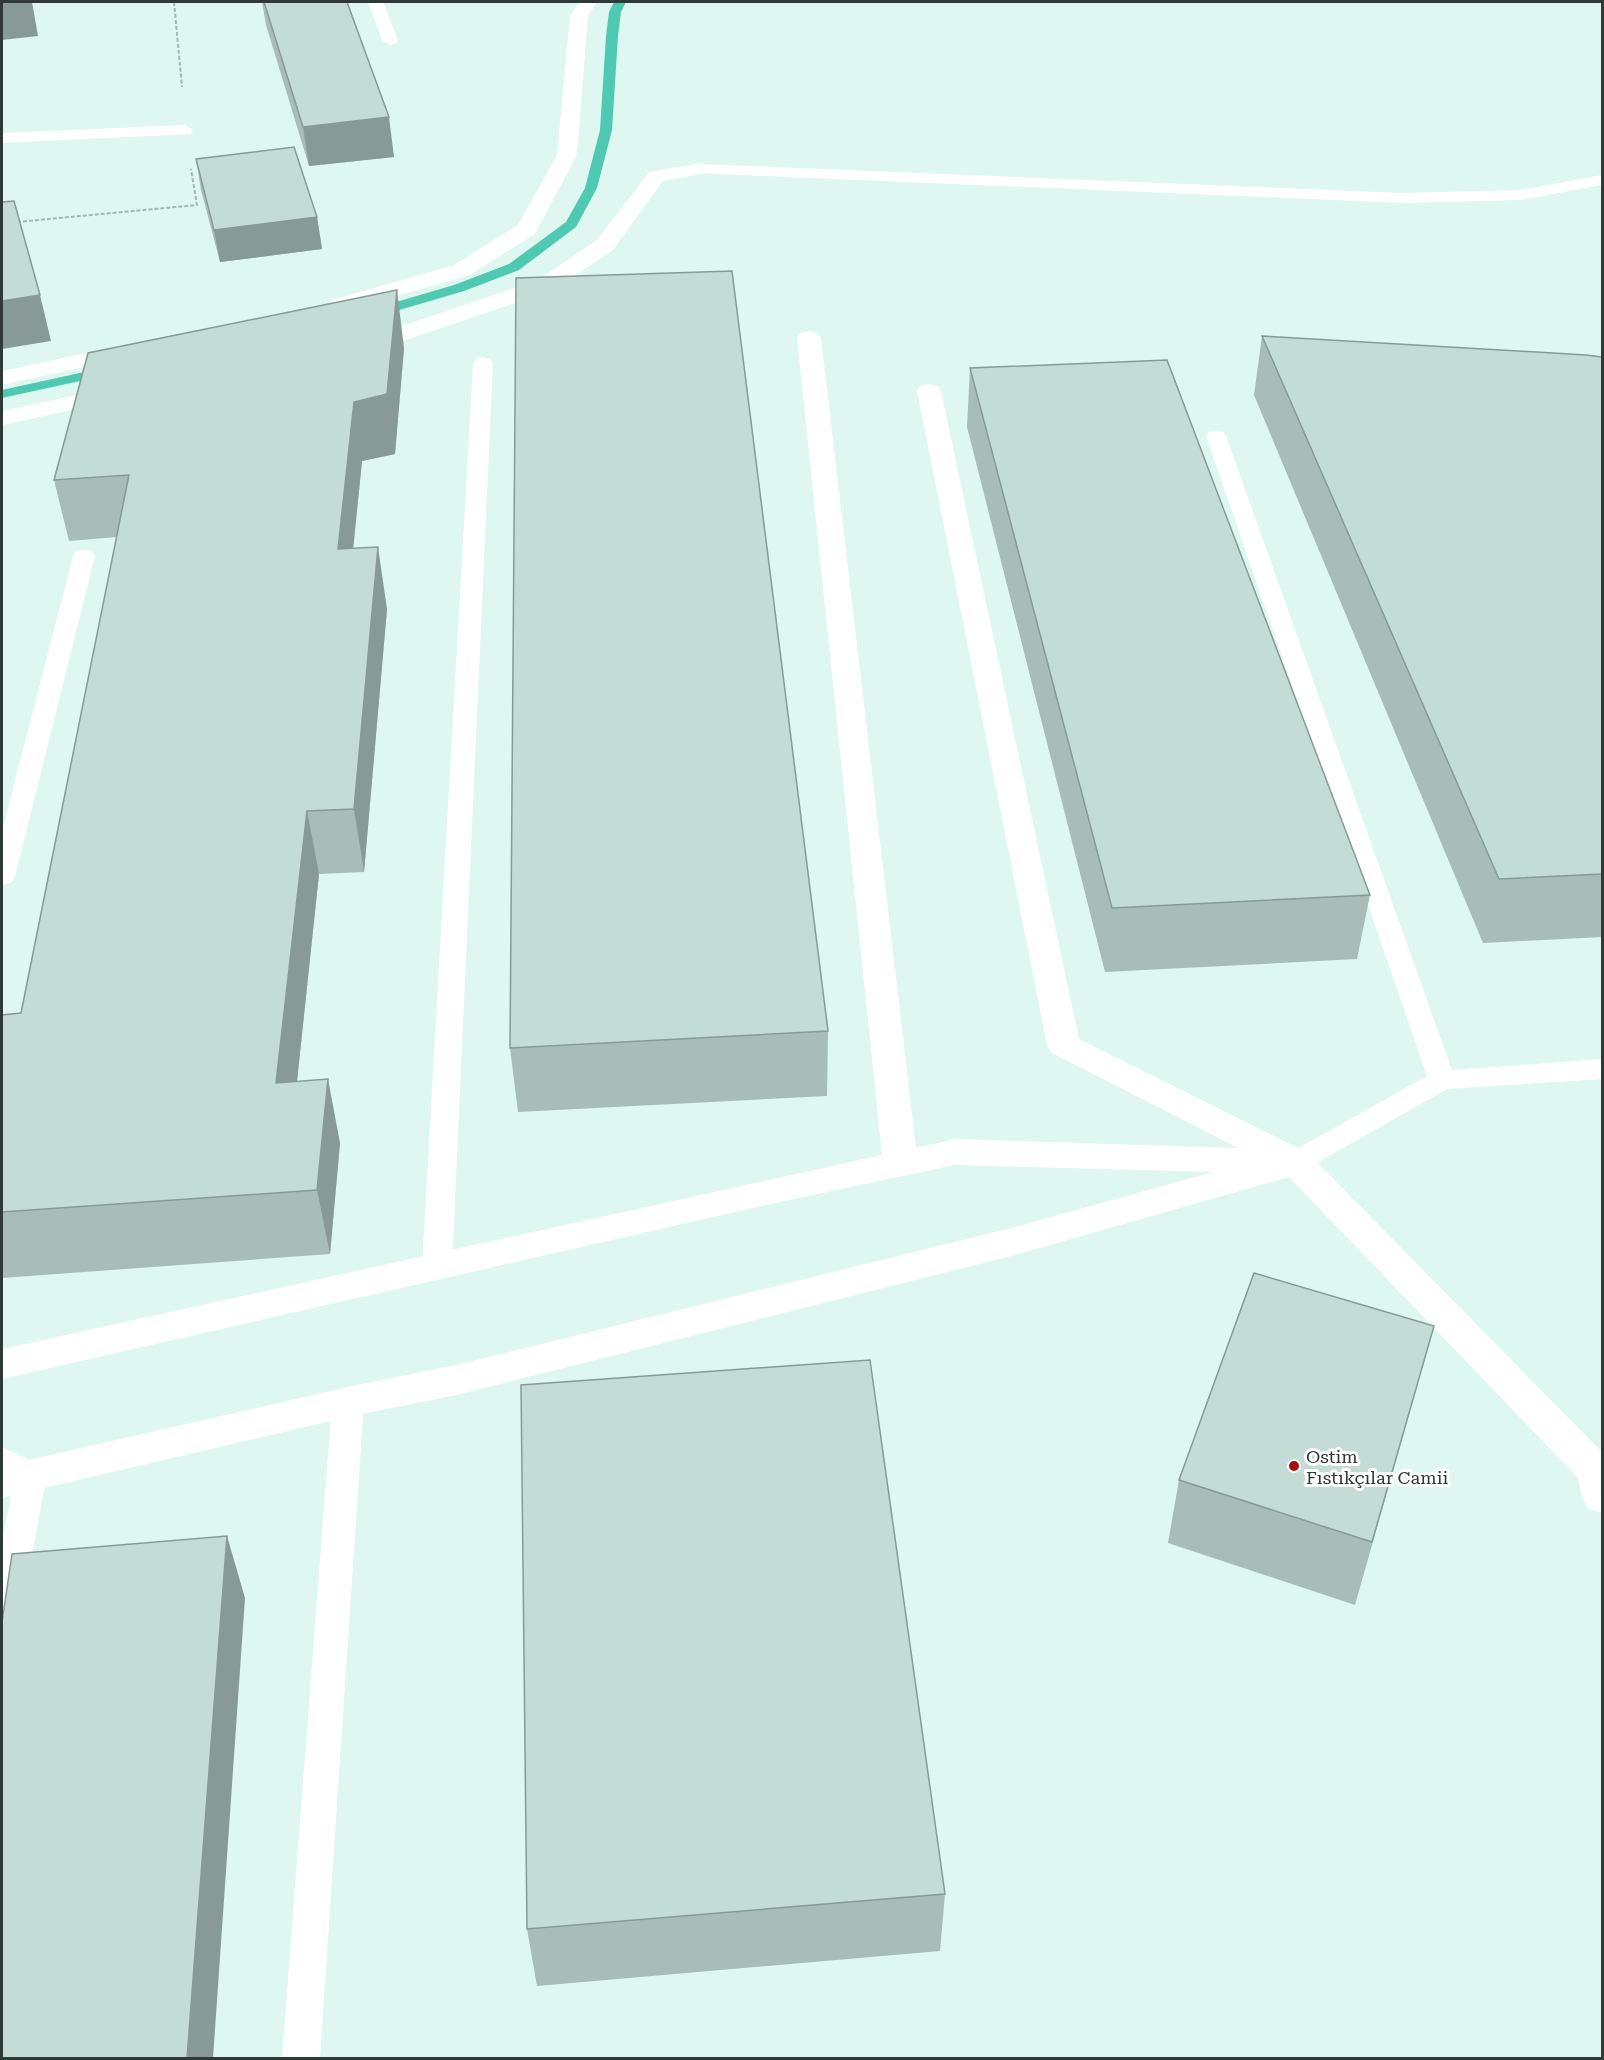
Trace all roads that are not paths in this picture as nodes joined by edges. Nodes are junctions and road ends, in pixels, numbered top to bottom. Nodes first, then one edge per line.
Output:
1 (375, 2) edge
2 (588, 2) edge
3 (390, 40) dead end
4 (185, 130) dead end
5 (2, 138) edge
6 (700, 169) joint
7 (1602, 180) edge
8 (321, 309) edge
9 (809, 338) dead end
10 (150, 346) edge
11 (336, 348) edge
12 (483, 363) dead end
13 (2, 378) edge
14 (137, 389) edge
15 (929, 391) dead end
16 (2, 418) edge
17 (1216, 436) dead end
18 (84, 556) dead end
19 (2, 877) edge
20 (1602, 1069) edge
21 (1442, 1080) junction
22 (900, 1162) junction
23 (1296, 1162) junction
24 (437, 1267) junction
25 (2, 1364) edge
26 (348, 1402) junction
27 (12, 1472) edge
28 (1602, 1497) edge
29 (2, 1624) edge
30 (301, 2058) edge

1 - 3 lane
2 - 8 street
4 - 5 lane
6 - 7 lane
6 - 11 street
9 - 22 street
10 - 13 street
12 - 24 lane
14 - 16 street
15 - 23 street
17 - 21 lane
18 - 19 lane
20 - 21 lane
21 - 23 lane
22 - 23 street
22 - 24 street
23 - 26 street
23 - 28 street
24 - 25 street
26 - 27 street
26 - 30 lane
27 - 29 lane

